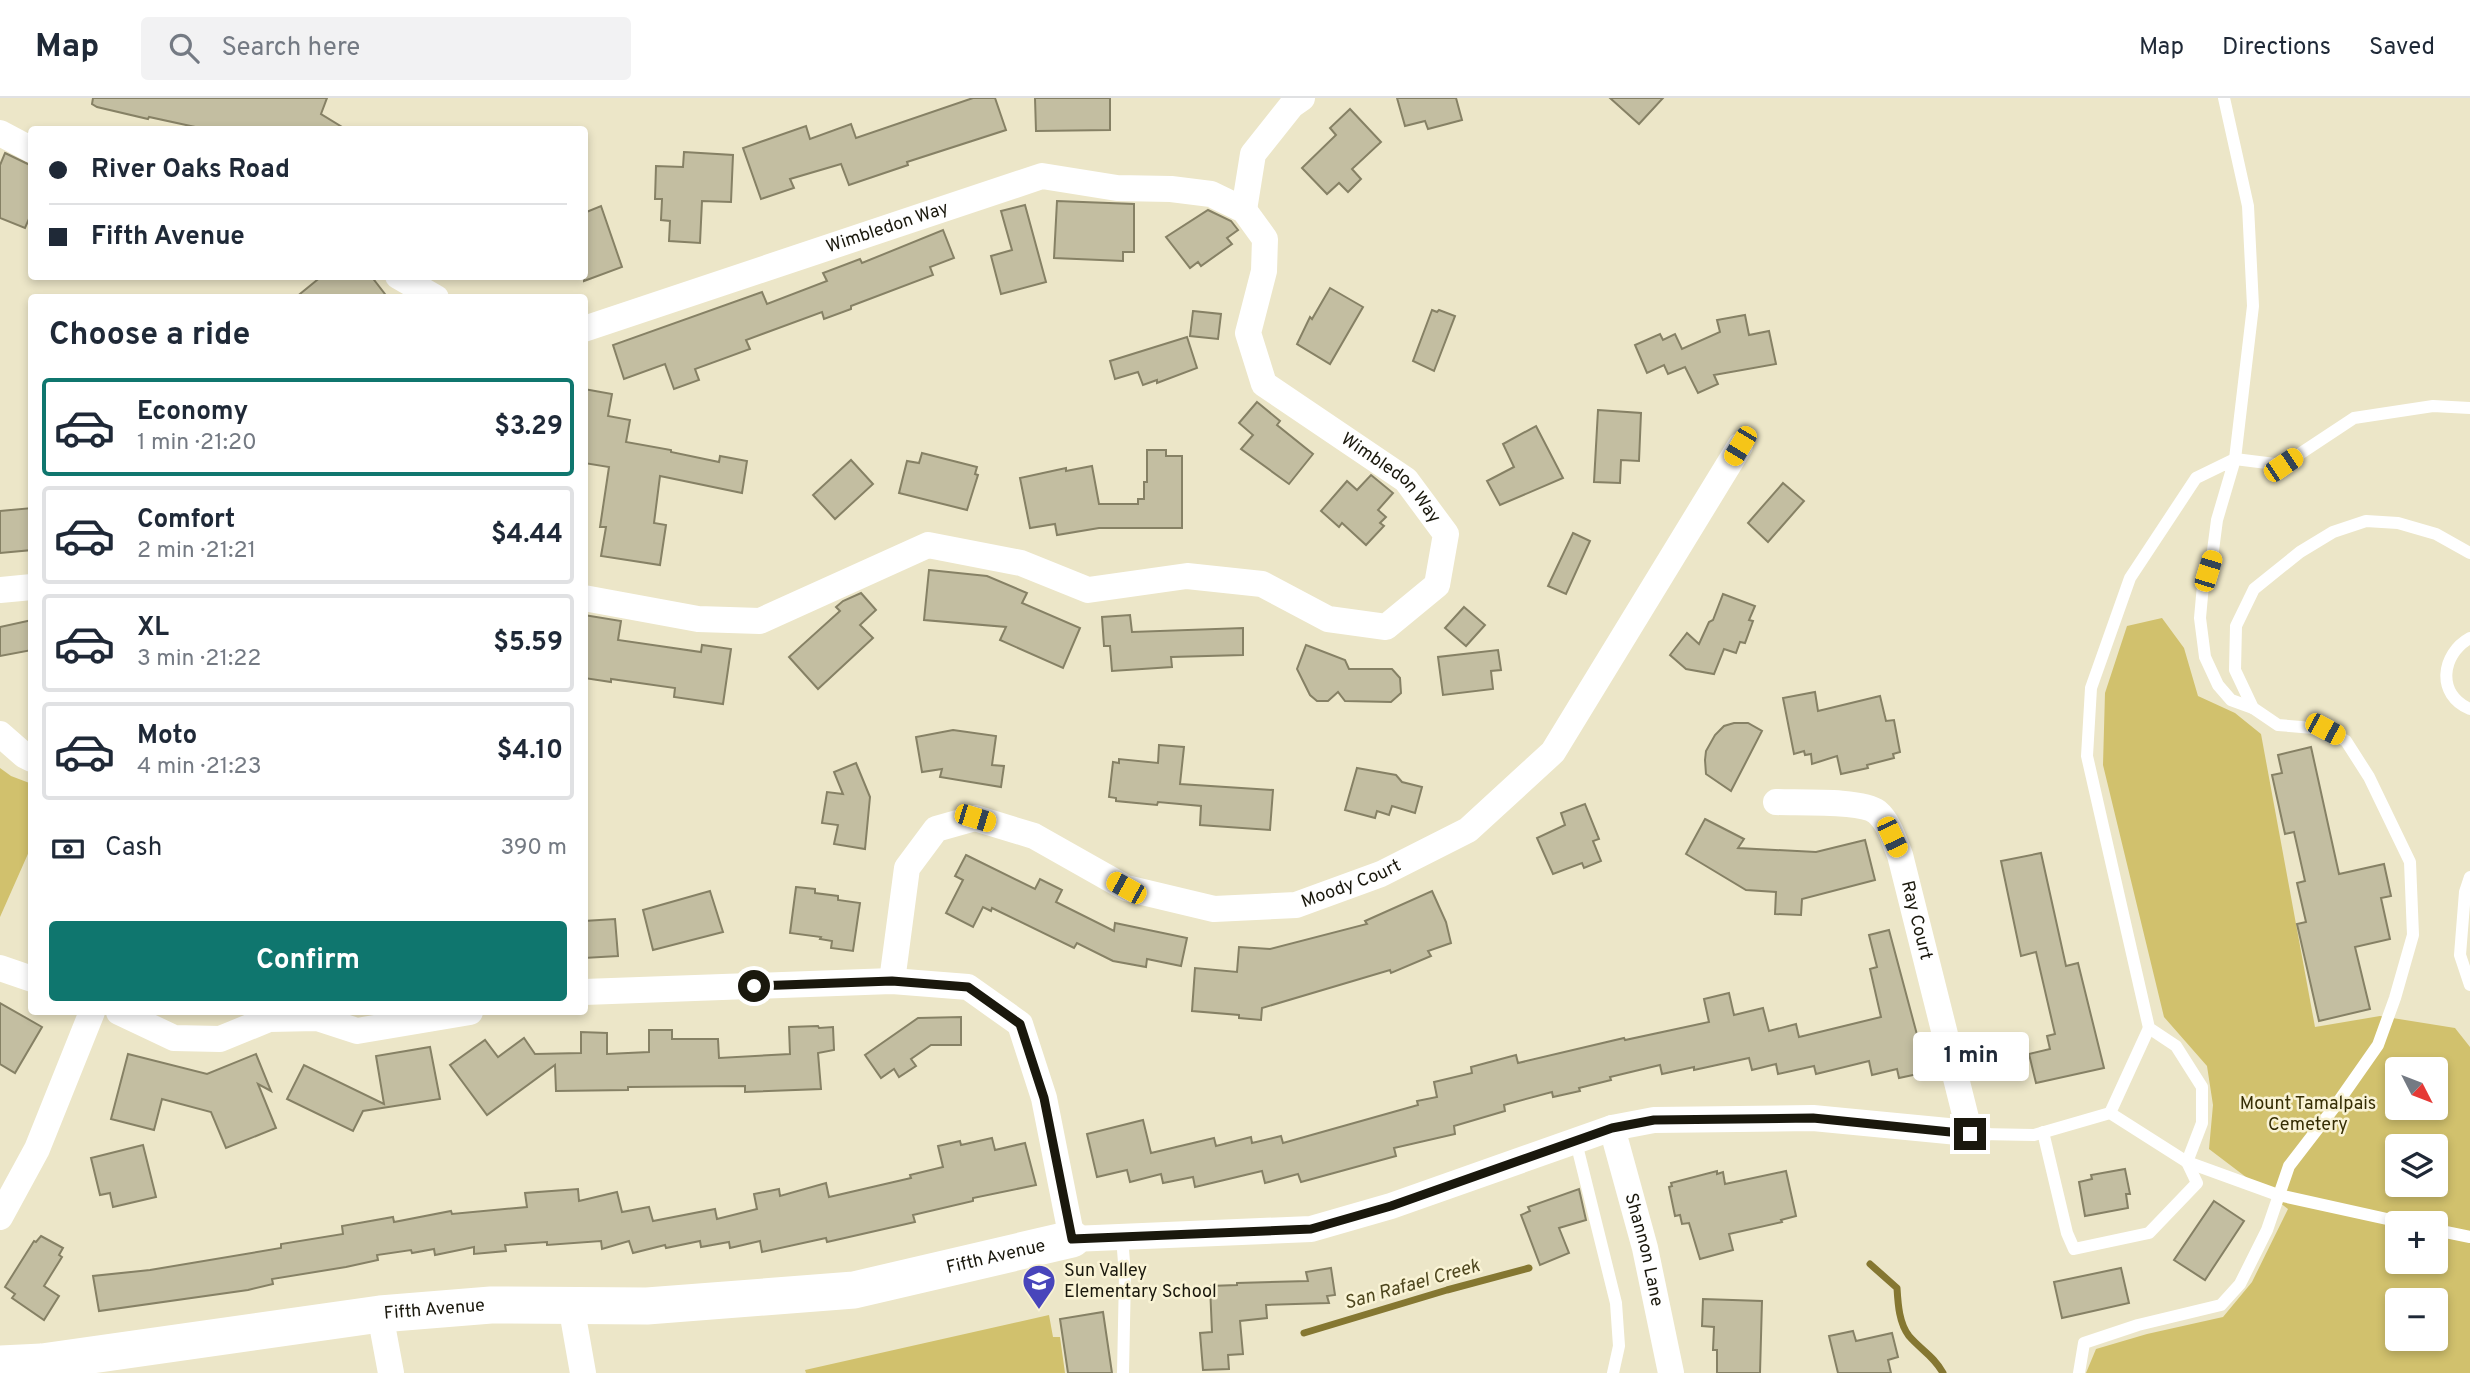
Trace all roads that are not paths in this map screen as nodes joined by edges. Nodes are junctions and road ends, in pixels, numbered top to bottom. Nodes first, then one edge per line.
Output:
1 (1302, 98) edge
2 (2224, 98) edge
3 (0, 133) edge
4 (28, 147) edge
5 (1244, 210) junction
6 (405, 280) edge
7 (429, 294) edge
8 (588, 328) edge
9 (2470, 408) edge
10 (1740, 446) dead end
11 (2235, 459) junction
12 (2470, 553) edge
13 (28, 587) edge
14 (0, 590) edge
15 (588, 599) edge
16 (2470, 638) edge
17 (2253, 708) junction
18 (2470, 709) edge
19 (0, 734) edge
20 (28, 756) edge
21 (1776, 802) dead end
22 (2470, 877) edge
23 (0, 968) edge
24 (28, 978) edge
25 (892, 981) junction
26 (2470, 985) edge
27 (588, 992) edge
28 (91, 1015) edge
29 (125, 1015) edge
30 (452, 1015) edge
31 (2149, 1028) junction
32 (2110, 1113) junction
33 (1612, 1128) junction
34 (2043, 1132) junction
35 (1975, 1134) junction
36 (1576, 1142) junction
37 (2187, 1162) junction
38 (2278, 1195) junction
39 (0, 1217) edge
40 (2385, 1219) edge
41 (2448, 1232) edge
42 (1122, 1237) junction
43 (2470, 1237) edge
44 (1072, 1239) junction
45 (571, 1305) junction
46 (380, 1314) junction
47 (0, 1364) edge
48 (391, 1373) edge
49 (583, 1373) edge
50 (1123, 1373) edge
51 (1613, 1373) edge
52 (1671, 1373) edge
53 (2079, 1373) edge

1 - 5 street
2 - 11 lane
3 - 4 street
5 - 8 street, Wimbledon Way
5 - 15 street, Wimbledon Way
6 - 7 street
9 - 11 lane
10 - 25 street, Moody Court
11 - 17 lane
11 - 31 lane
12 - 17 lane
13 - 14 street
16 - 18 lane
17 - 38 lane
19 - 20 street
21 - 35 street, Ray Court
22 - 26 lane
23 - 24 street
25 - 27 street
25 - 44 street
28 - 39 street
29 - 30 street
31 - 32 lane
31 - 37 lane
32 - 34 lane
32 - 37 lane
33 - 35 street, Fifth Avenue
33 - 36 street, Fifth Avenue
33 - 52 street, Shannon Lane
34 - 35 lane
34 - 37 lane
36 - 42 street, Fifth Avenue
36 - 51 lane
37 - 38 lane
38 - 40 lane
38 - 53 lane
41 - 43 lane
42 - 44 street, Fifth Avenue
42 - 50 lane
44 - 45 street, Fifth Avenue
45 - 46 street, Fifth Avenue
45 - 49 street
46 - 47 street, Fifth Avenue
46 - 48 street

